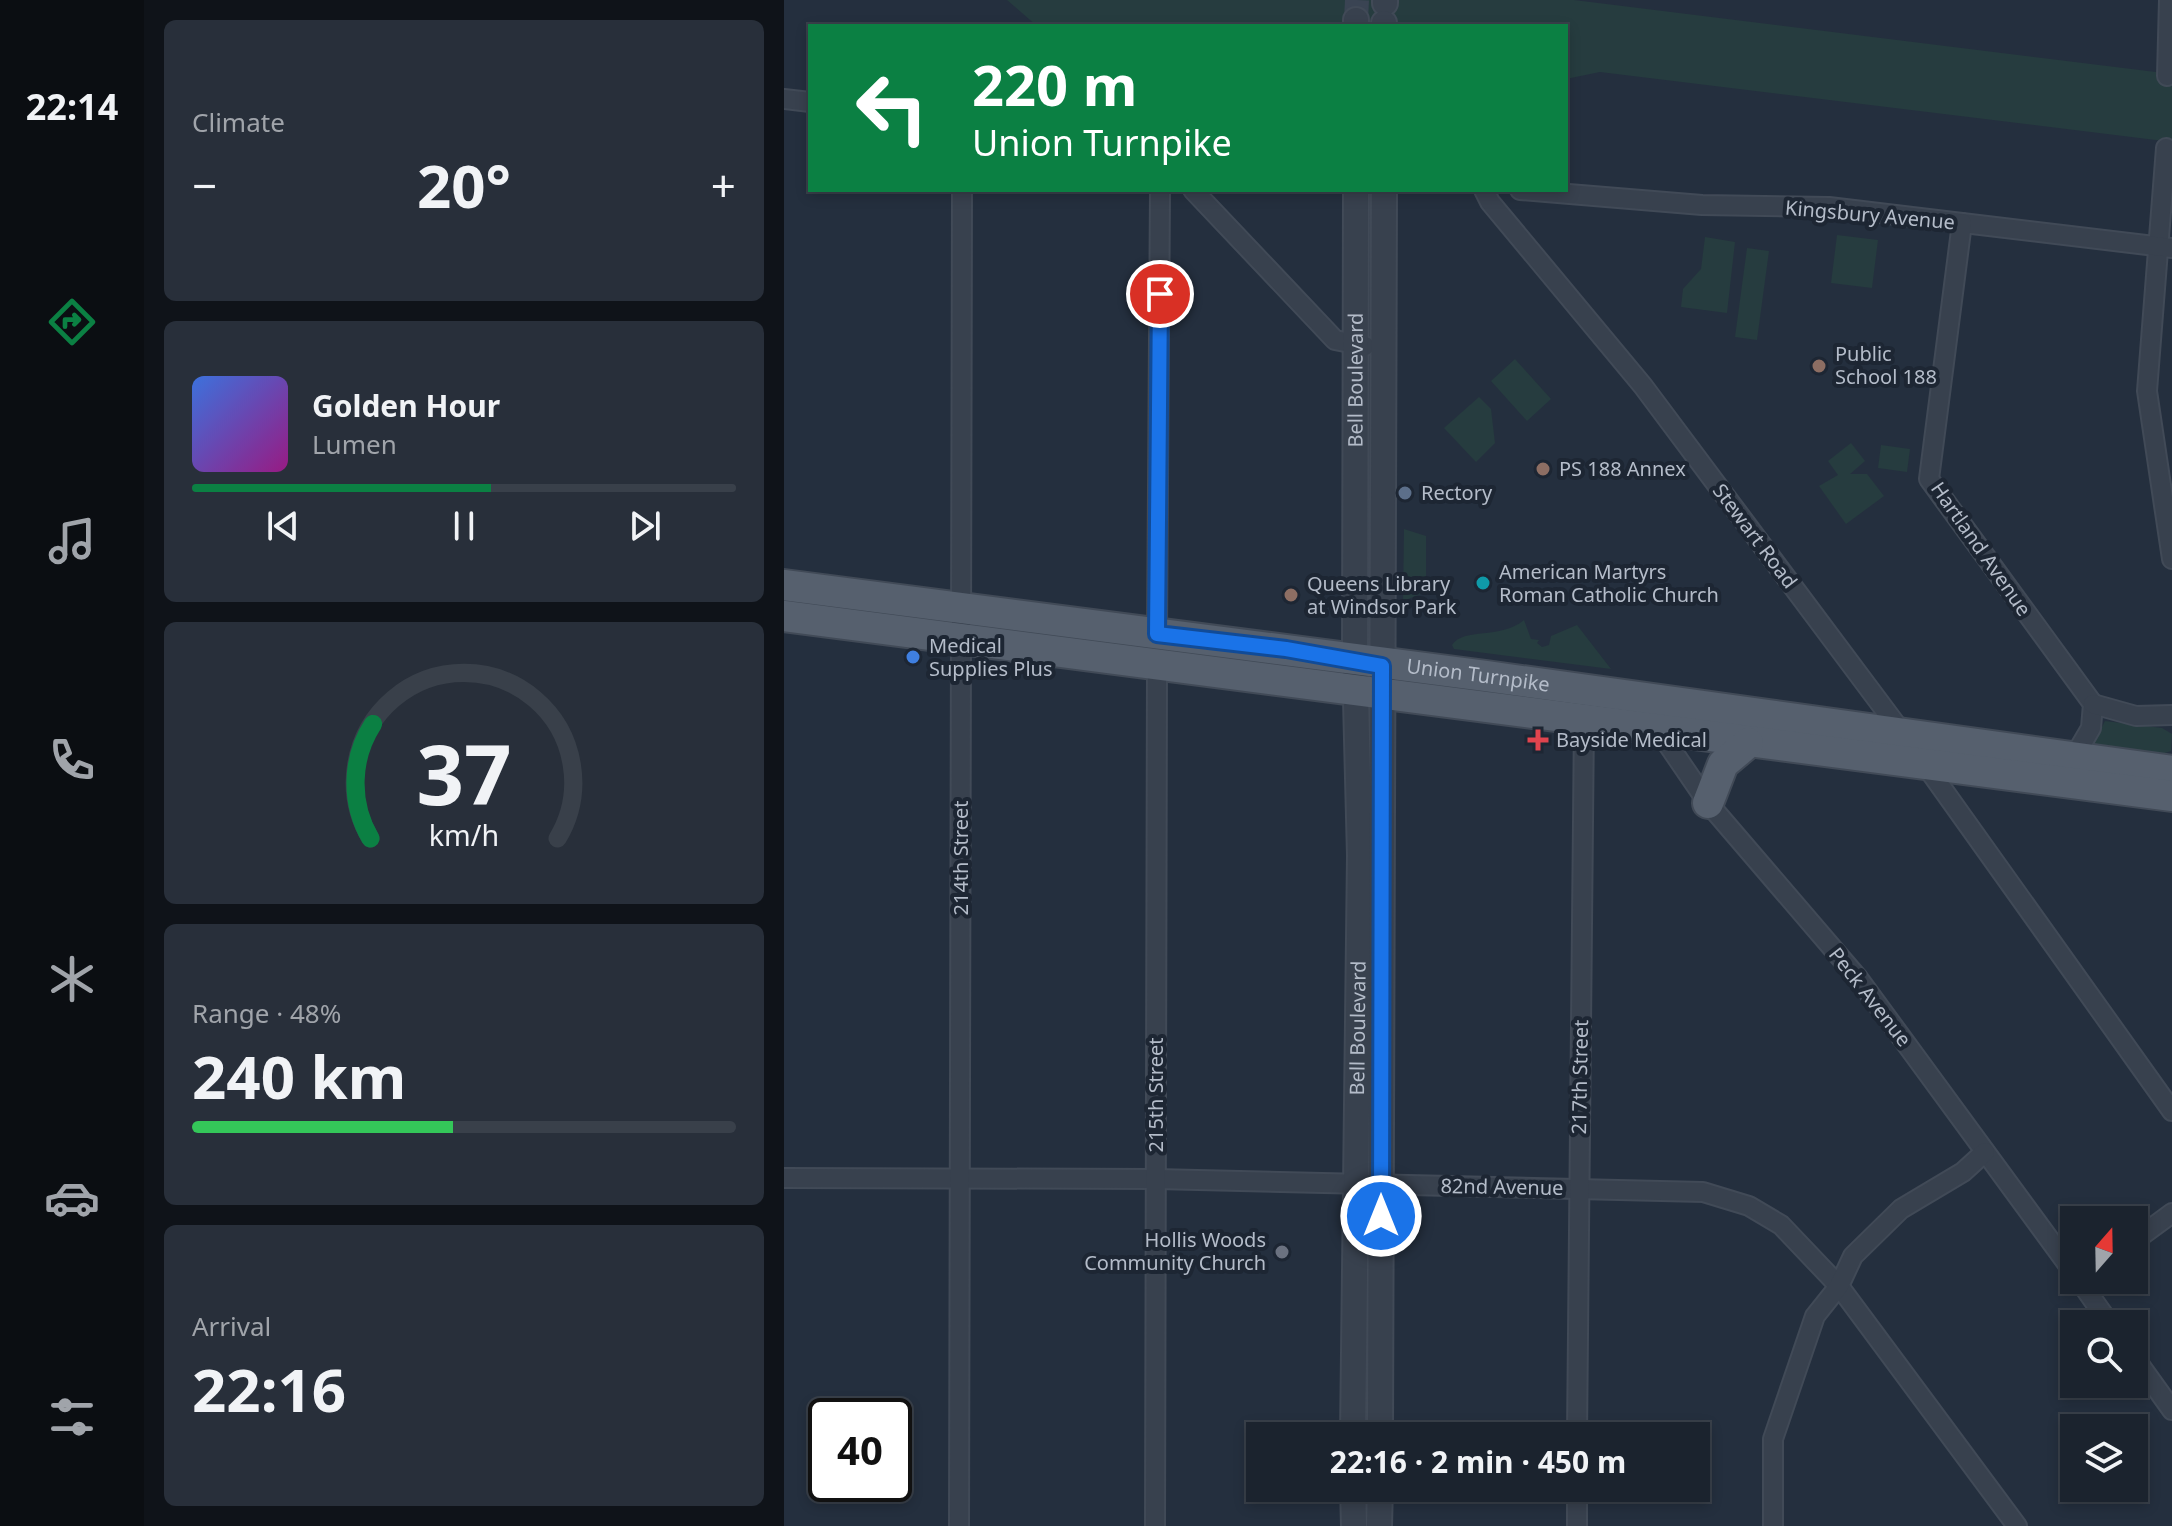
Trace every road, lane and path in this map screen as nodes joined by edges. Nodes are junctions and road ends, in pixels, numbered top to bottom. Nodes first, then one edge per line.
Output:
1 (2169, 0) edge
2 (2167, 76) dead end
3 (784, 99) edge
4 (808, 102) edge
5 (2166, 148) dead end
6 (962, 192) edge
7 (1160, 192) edge
8 (1195, 192) edge
9 (1356, 192) edge
10 (1384, 192) edge
11 (1485, 192) edge
12 (1544, 192) edge
13 (1962, 223) junction
14 (2164, 247) edge
15 (1356, 346) junction
16 (1384, 347) junction
17 (2172, 559) edge
18 (784, 585) edge
19 (784, 616) edge
20 (961, 623) junction
21 (1157, 634) junction
22 (1157, 664) junction
23 (1369, 678) junction
24 (2093, 704) junction
25 (2172, 715) edge
26 (1584, 719) junction
27 (1656, 727) junction
28 (1903, 734) junction
29 (1748, 743) junction
30 (2074, 757) junction
31 (1924, 763) junction
32 (2172, 790) edge
33 (1708, 803) junction
34 (2172, 1111) edge
35 (1985, 1152) junction
36 (784, 1178) edge
37 (960, 1178) junction
38 (1156, 1179) junction
39 (1354, 1183) junction
40 (1381, 1185) junction
41 (1578, 1188) junction
42 (2172, 1213) edge
43 (2148, 1231) edge
44 (2060, 1254) edge
45 (1839, 1286) junction
46 (2148, 1377) edge
47 (2172, 1410) edge
48 (1353, 1422) edge
49 (1380, 1422) edge
50 (1577, 1422) edge
51 (1353, 1502) edge
52 (1380, 1502) edge
53 (1577, 1502) edge
54 (959, 1526) edge
55 (1155, 1526) edge
56 (1354, 1526) edge
57 (1379, 1526) edge
58 (1577, 1526) edge
59 (1773, 1526) edge
60 (2017, 1526) edge

1 - 2 street
3 - 4 street
5 - 14 street
6 - 20 street, 214th Street
7 - 21 street
8 - 15 street
9 - 15 street, Bell Boulevard
10 - 16 street, Bell Boulevard
11 - 28 street, Stewart Road
12 - 13 street, Kingsbury Avenue
13 - 14 street, Kingsbury Avenue
13 - 24 street, Hartland Avenue
14 - 17 street
15 - 16 street
15 - 23 street, Bell Boulevard
16 - 23 street, Bell Boulevard
18 - 20 main road, Union Turnpike
19 - 20 main road, Union Turnpike
20 - 21 main road, Union Turnpike
20 - 22 main road, Union Turnpike
20 - 37 street, 214th Street
21 - 23 main road, Union Turnpike
22 - 23 main road, Union Turnpike
22 - 38 street, 215th Street
23 - 26 main road, Union Turnpike
23 - 28 main road, Union Turnpike
23 - 39 street, Bell Boulevard
23 - 40 street, Bell Boulevard
24 - 25 street
24 - 30 street
26 - 27 main road, Union Turnpike
26 - 41 street, 217th Street
27 - 29 main road, Union Turnpike
27 - 33 street, Peck Avenue
28 - 30 main road, Union Turnpike
29 - 31 main road, Union Turnpike
29 - 33 main road
30 - 32 main road, Union Turnpike
31 - 32 main road, Union Turnpike
31 - 34 street
33 - 35 street, Peck Avenue
35 - 44 street, Peck Avenue
35 - 45 street
36 - 37 street, 82nd Avenue
37 - 38 street, 82nd Avenue
37 - 54 street, 214th Street
38 - 39 street, 82nd Avenue
38 - 55 street, 215th Street
39 - 40 street, 82nd Avenue
39 - 48 street, Bell Boulevard
40 - 41 street, 82nd Avenue
40 - 49 street, Bell Boulevard
41 - 45 street, 82nd Avenue
41 - 50 street, 217th Street
42 - 43 street
45 - 59 street
45 - 60 street, 82nd Avenue
46 - 47 street
51 - 56 street
52 - 57 street
53 - 58 street

